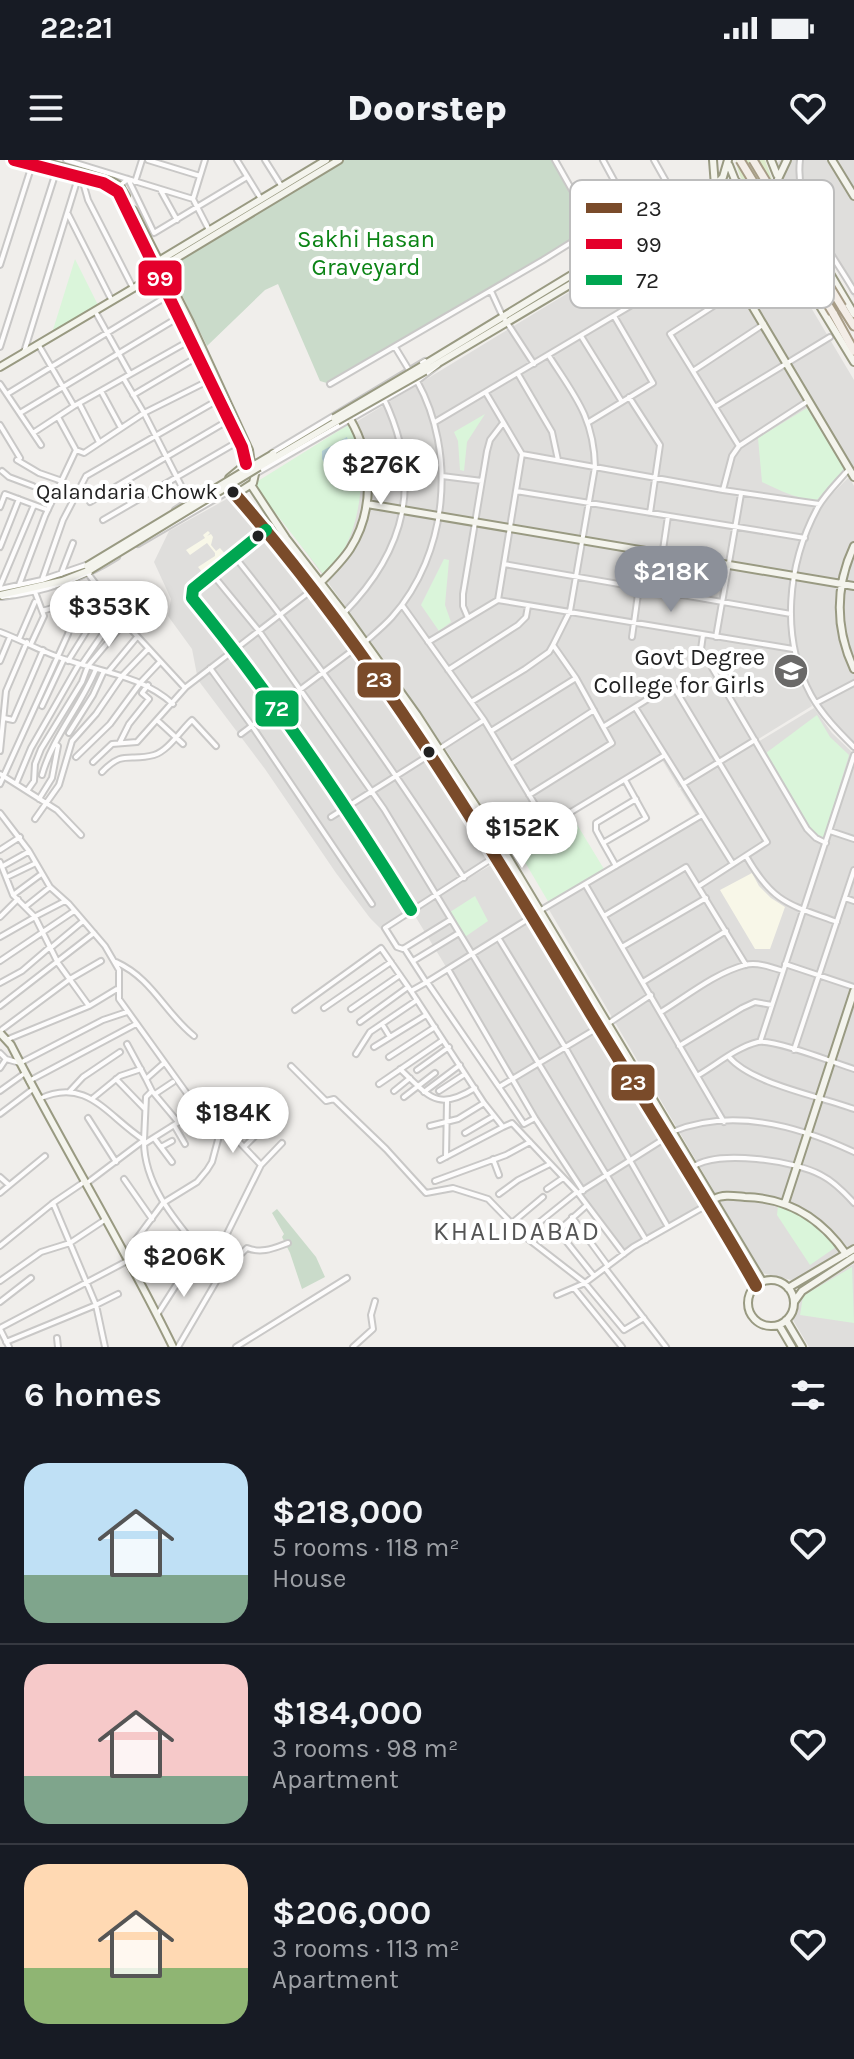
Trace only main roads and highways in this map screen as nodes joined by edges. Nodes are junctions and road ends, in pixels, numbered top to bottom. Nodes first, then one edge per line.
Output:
1 (14, 160) edge
2 (326, 160) edge
3 (339, 160) edge
4 (713, 160) edge
5 (728, 160) edge
6 (740, 160) edge
7 (753, 160) edge
8 (771, 160) edge
9 (787, 160) edge
10 (832, 160) edge
11 (34, 163) edge
12 (778, 179) joint
13 (715, 180) edge
14 (720, 180) edge
15 (735, 180) edge
16 (752, 180) edge
17 (765, 180) edge
18 (118, 188) junction
19 (854, 196) edge
20 (158, 267) junction
21 (570, 275) edge
22 (834, 280) edge
23 (570, 284) edge
24 (834, 294) edge
25 (755, 308) edge
26 (821, 308) edge
27 (830, 308) edge
28 (854, 314) edge
29 (854, 326) edge
30 (854, 351) edge
31 (854, 362) edge
32 (0, 367) edge
33 (423, 368) junction
34 (347, 420) road end
35 (250, 464) junction
36 (854, 477) edge
37 (251, 485) junction
38 (231, 492) junction
39 (367, 504) junction
40 (286, 538) junction
41 (278, 544) junction
42 (854, 546) edge
43 (321, 582) junction
44 (841, 584) junction
45 (854, 586) edge
46 (0, 592) edge
47 (380, 662) junction
48 (372, 667) junction
49 (854, 669) edge
50 (417, 715) junction
51 (408, 721) junction
52 (480, 812) junction
53 (472, 817) junction
54 (565, 951) junction
55 (557, 956) junction
56 (854, 989) edge
57 (0, 1032) edge
58 (670, 1134) junction
59 (714, 1199) junction
60 (785, 1203) junction
61 (854, 1249) edge
62 (851, 1259) edge
63 (759, 1284) junction
64 (788, 1288) junction
65 (794, 1302) junction
66 (786, 1320) junction
67 (779, 1325) junction
68 (176, 1347) edge
69 (792, 1347) edge
70 (802, 1347) edge

1 - 11 main road
2 - 20 main road
3 - 20 main road
4 - 13 main road
5 - 14 main road
5 - 15 main road
6 - 16 main road, bridge
7 - 17 main road, bridge
8 - 12 main road
9 - 12 main road
10 - 19 main road
11 - 18 main road
11 - 18 main road
18 - 20 main road
20 - 32 main road
20 - 35 main road
20 - 35 main road
21 - 33 main road
22 - 28 main road
23 - 33 main road
24 - 29 main road, bridge
25 - 36 main road
26 - 31 main road
27 - 30 main road, bridge
33 - 46 main road, bridge
34 - 39 main road
35 - 37 main road
35 - 38 main road
37 - 38 main road
37 - 40 main road
38 - 41 main road
39 - 43 main road
39 - 44 main road
40 - 41 main road
40 - 43 main road
41 - 48 main road
42 - 44 main road
43 - 47 main road
44 - 45 main road
44 - 49 main road
47 - 48 main road
47 - 50 main road
48 - 51 main road
50 - 51 main road
50 - 52 main road
51 - 53 main road
52 - 53 main road
52 - 54 main road
53 - 55 main road
54 - 55 main road
54 - 58 main road
55 - 58 main road
56 - 60 main road
57 - 68 main road
58 - 59 main road
58 - 63 main road
59 - 60 main road
59 - 63 main road
60 - 62 main road
61 - 62 main road
62 - 64 main road
62 - 65 main road
63 - 64 main road
63 - 67 main road
64 - 65 main road
65 - 66 main road
66 - 67 main road
66 - 70 main road
67 - 69 main road

